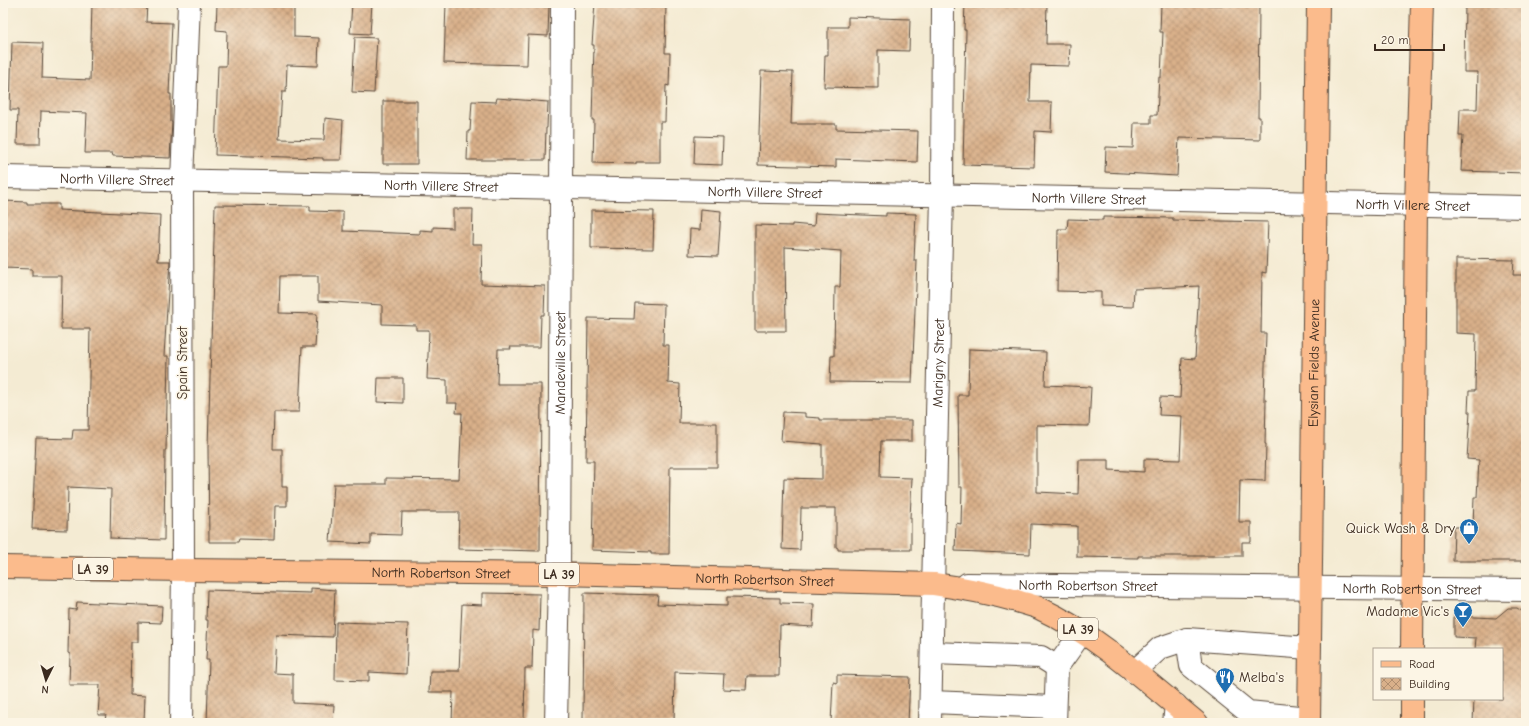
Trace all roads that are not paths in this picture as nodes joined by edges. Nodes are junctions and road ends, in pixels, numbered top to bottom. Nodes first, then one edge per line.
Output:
1 (189, 3) edge
2 (562, 3) edge
3 (943, 3) edge
4 (1318, 3) edge
5 (1422, 3) edge
6 (3, 177) edge
7 (182, 181) junction
8 (560, 188) junction
9 (942, 195) junction
10 (1315, 203) junction
11 (1416, 206) junction
12 (1526, 207) edge
13 (3, 567) edge
14 (183, 570) junction
15 (559, 574) junction
16 (934, 584) junction
17 (1412, 587) junction
18 (1310, 588) junction
19 (1526, 590) edge
20 (1082, 632) junction
21 (1188, 639) junction
22 (1309, 648) junction
23 (1412, 648) edge
24 (932, 653) junction
25 (1057, 667) junction
26 (1134, 672) junction
27 (1412, 700) edge
28 (931, 702) junction
29 (1175, 714) edge
30 (1055, 715) edge
31 (1309, 720) edge
32 (181, 723) edge
33 (556, 723) edge
34 (930, 723) edge
35 (1197, 723) edge
36 (1412, 723) edge

1 - 7 street, Spain Street
2 - 8 street, Mandeville Street
3 - 9 street, Marigny Street
4 - 10 main road, Elysian Fields Avenue
5 - 11 main road
6 - 7 street, North Villere Street
7 - 8 street, North Villere Street
7 - 14 street, Spain Street
8 - 9 street, North Villere Street
8 - 15 street, Mandeville Street
9 - 10 street, North Villere Street
9 - 16 street, Marigny Street
10 - 11 street, North Villere Street
10 - 18 main road, Elysian Fields Avenue
11 - 12 street, North Villere Street
11 - 17 main road
13 - 14 main road, North Robertson Street / LA 39
14 - 15 main road, North Robertson Street / LA 39
14 - 32 street, Spain Street
15 - 16 main road, North Robertson Street / LA 39
15 - 33 street, Mandeville Street
16 - 18 street, North Robertson Street
16 - 20 main road, LA 39
16 - 24 street, Marigny Street
17 - 18 street, North Robertson Street
17 - 19 street, North Robertson Street
17 - 23 main road
18 - 22 main road, Elysian Fields Avenue
20 - 25 street
20 - 26 main road, LA 39
21 - 22 street
21 - 26 street
21 - 31 street
22 - 31 main road, Elysian Fields Avenue
24 - 25 street
24 - 28 street, Marigny Street
25 - 30 street
26 - 29 main road, LA 39
27 - 36 main road
28 - 30 street
28 - 34 street, Marigny Street
29 - 35 main road, LA 39

